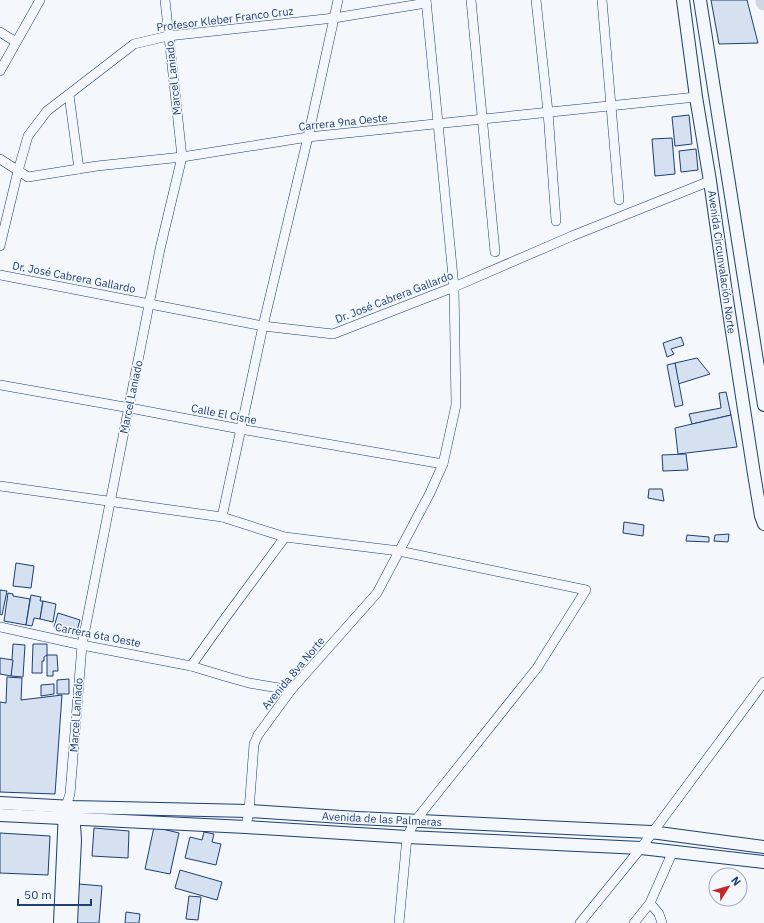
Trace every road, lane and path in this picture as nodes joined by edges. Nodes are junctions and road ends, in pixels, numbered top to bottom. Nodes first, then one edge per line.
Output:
1 (40, 0) edge
2 (165, 0) edge
3 (338, 0) edge
4 (471, 0) edge
5 (536, 0) edge
6 (602, 0) edge
7 (683, 0) edge
8 (700, 0) edge
9 (426, 2) edge
10 (334, 18) junction
11 (0, 32) edge
12 (168, 36) junction
13 (16, 42) junction
14 (0, 71) edge
15 (69, 95) junction
16 (696, 97) junction
17 (612, 106) junction
18 (548, 112) junction
19 (482, 120) junction
20 (437, 124) junction
21 (308, 137) junction
22 (182, 157) junction
23 (0, 158) edge
24 (79, 169) junction
25 (18, 171) junction
26 (710, 181) junction
27 (619, 200) dead end
28 (733, 205) junction
29 (714, 207) junction
30 (556, 221) dead end
31 (0, 246) edge
32 (495, 252) dead end
33 (0, 275) edge
34 (454, 288) junction
35 (149, 304) junction
36 (263, 326) junction
37 (0, 385) edge
38 (764, 405) edge
39 (130, 408) junction
40 (240, 429) junction
41 (443, 464) junction
42 (0, 486) edge
43 (110, 502) junction
44 (222, 517) junction
45 (764, 524) edge
46 (285, 537) junction
47 (399, 551) junction
48 (0, 627) edge
49 (82, 645) junction
50 (192, 666) junction
51 (764, 682) edge
52 (291, 690) junction
53 (0, 803) edge
54 (249, 811) junction
55 (69, 812) junction
56 (0, 815) edge
57 (415, 822) junction
58 (246, 827) junction
59 (651, 832) junction
60 (407, 837) junction
61 (764, 847) edge
62 (641, 848) junction
63 (673, 851) junction
64 (764, 862) edge
65 (650, 902) junction
66 (60, 923) edge
67 (71, 923) edge
68 (399, 923) edge
69 (580, 923) edge
70 (634, 923) edge
71 (662, 923) edge

1 - 13 street
2 - 12 street, Marcel Laniado
3 - 10 street
4 - 19 street
5 - 18 street
6 - 17 street
7 - 16 main road, Avenida Circunvalación Norte
8 - 28 main road, Avenida Circunvalación Norte
9 - 10 street, Profesor Kleber Franco Cruz
9 - 20 street, Avenida 8va Norte
10 - 12 street, Profesor Kleber Franco Cruz
10 - 21 street
11 - 13 street
12 - 15 street, Profesor Kleber Franco Cruz
12 - 22 street, Marcel Laniado
13 - 14 street
15 - 24 street
15 - 25 street, Profesor Kleber Franco Cruz
16 - 17 street, Carrera 9na Oeste
16 - 26 main road, Avenida Circunvalación Norte
17 - 18 street, Carrera 9na Oeste
17 - 27 street
18 - 19 street, Carrera 9na Oeste
18 - 30 street
19 - 20 street, Carrera 9na Oeste
19 - 32 street
20 - 21 street, Carrera 9na Oeste
20 - 34 street, Avenida 8va Norte
21 - 22 street, Carrera 9na Oeste
21 - 36 street
22 - 24 street, Carrera 9na Oeste
22 - 35 street, Marcel Laniado
23 - 25 street, Carrera 9na Oeste
24 - 25 street, Carrera 9na Oeste
25 - 31 street, Profesor Kleber Franco Cruz
26 - 29 main road, Avenida Circunvalación Norte
26 - 34 street, Dr. José Cabrera Gallardo
28 - 29 main road
28 - 38 main road, Avenida Circunvalación Norte
29 - 45 main road, Avenida Circunvalación Norte
33 - 35 street, Dr. José Cabrera Gallardo
34 - 36 street, Dr. José Cabrera Gallardo
34 - 41 street, Avenida 8va Norte
35 - 36 street, Dr. José Cabrera Gallardo
35 - 39 street, Marcel Laniado
36 - 40 street
37 - 39 street, Calle El Cisne
39 - 40 street, Calle El Cisne
39 - 43 street, Marcel Laniado
40 - 41 street, Calle El Cisne
40 - 44 street
41 - 47 street, Avenida 8va Norte
42 - 43 street
43 - 44 street
43 - 49 street, Marcel Laniado
44 - 46 street
46 - 47 street
46 - 50 street
47 - 52 street, Avenida 8va Norte
47 - 57 street
48 - 49 street, Carrera 6ta Oeste
49 - 50 street, Carrera 6ta Oeste
49 - 55 street, Marcel Laniado
50 - 52 street, Carrera 6ta Oeste
51 - 59 street
52 - 54 street, Avenida 8va Norte
53 - 55 main road, Avenida de las Palmeras
54 - 55 main road, Avenida de las Palmeras
54 - 57 main road, Avenida de las Palmeras
54 - 58 street, Avenida 8va Norte
55 - 56 main road, Avenida de las Palmeras
55 - 58 main road, Avenida de las Palmeras
55 - 66 main road, Marcel Laniado
55 - 67 main road, Marcel Laniado
57 - 59 main road, Avenida de las Palmeras
57 - 60 street
58 - 60 main road, Avenida de las Palmeras
59 - 61 main road, Avenida de las Palmeras
59 - 62 street
60 - 62 main road, Avenida de las Palmeras
60 - 68 street
62 - 63 main road, Avenida de las Palmeras
62 - 69 street
63 - 64 main road, Avenida de las Palmeras
63 - 65 street
65 - 70 street
65 - 71 street

